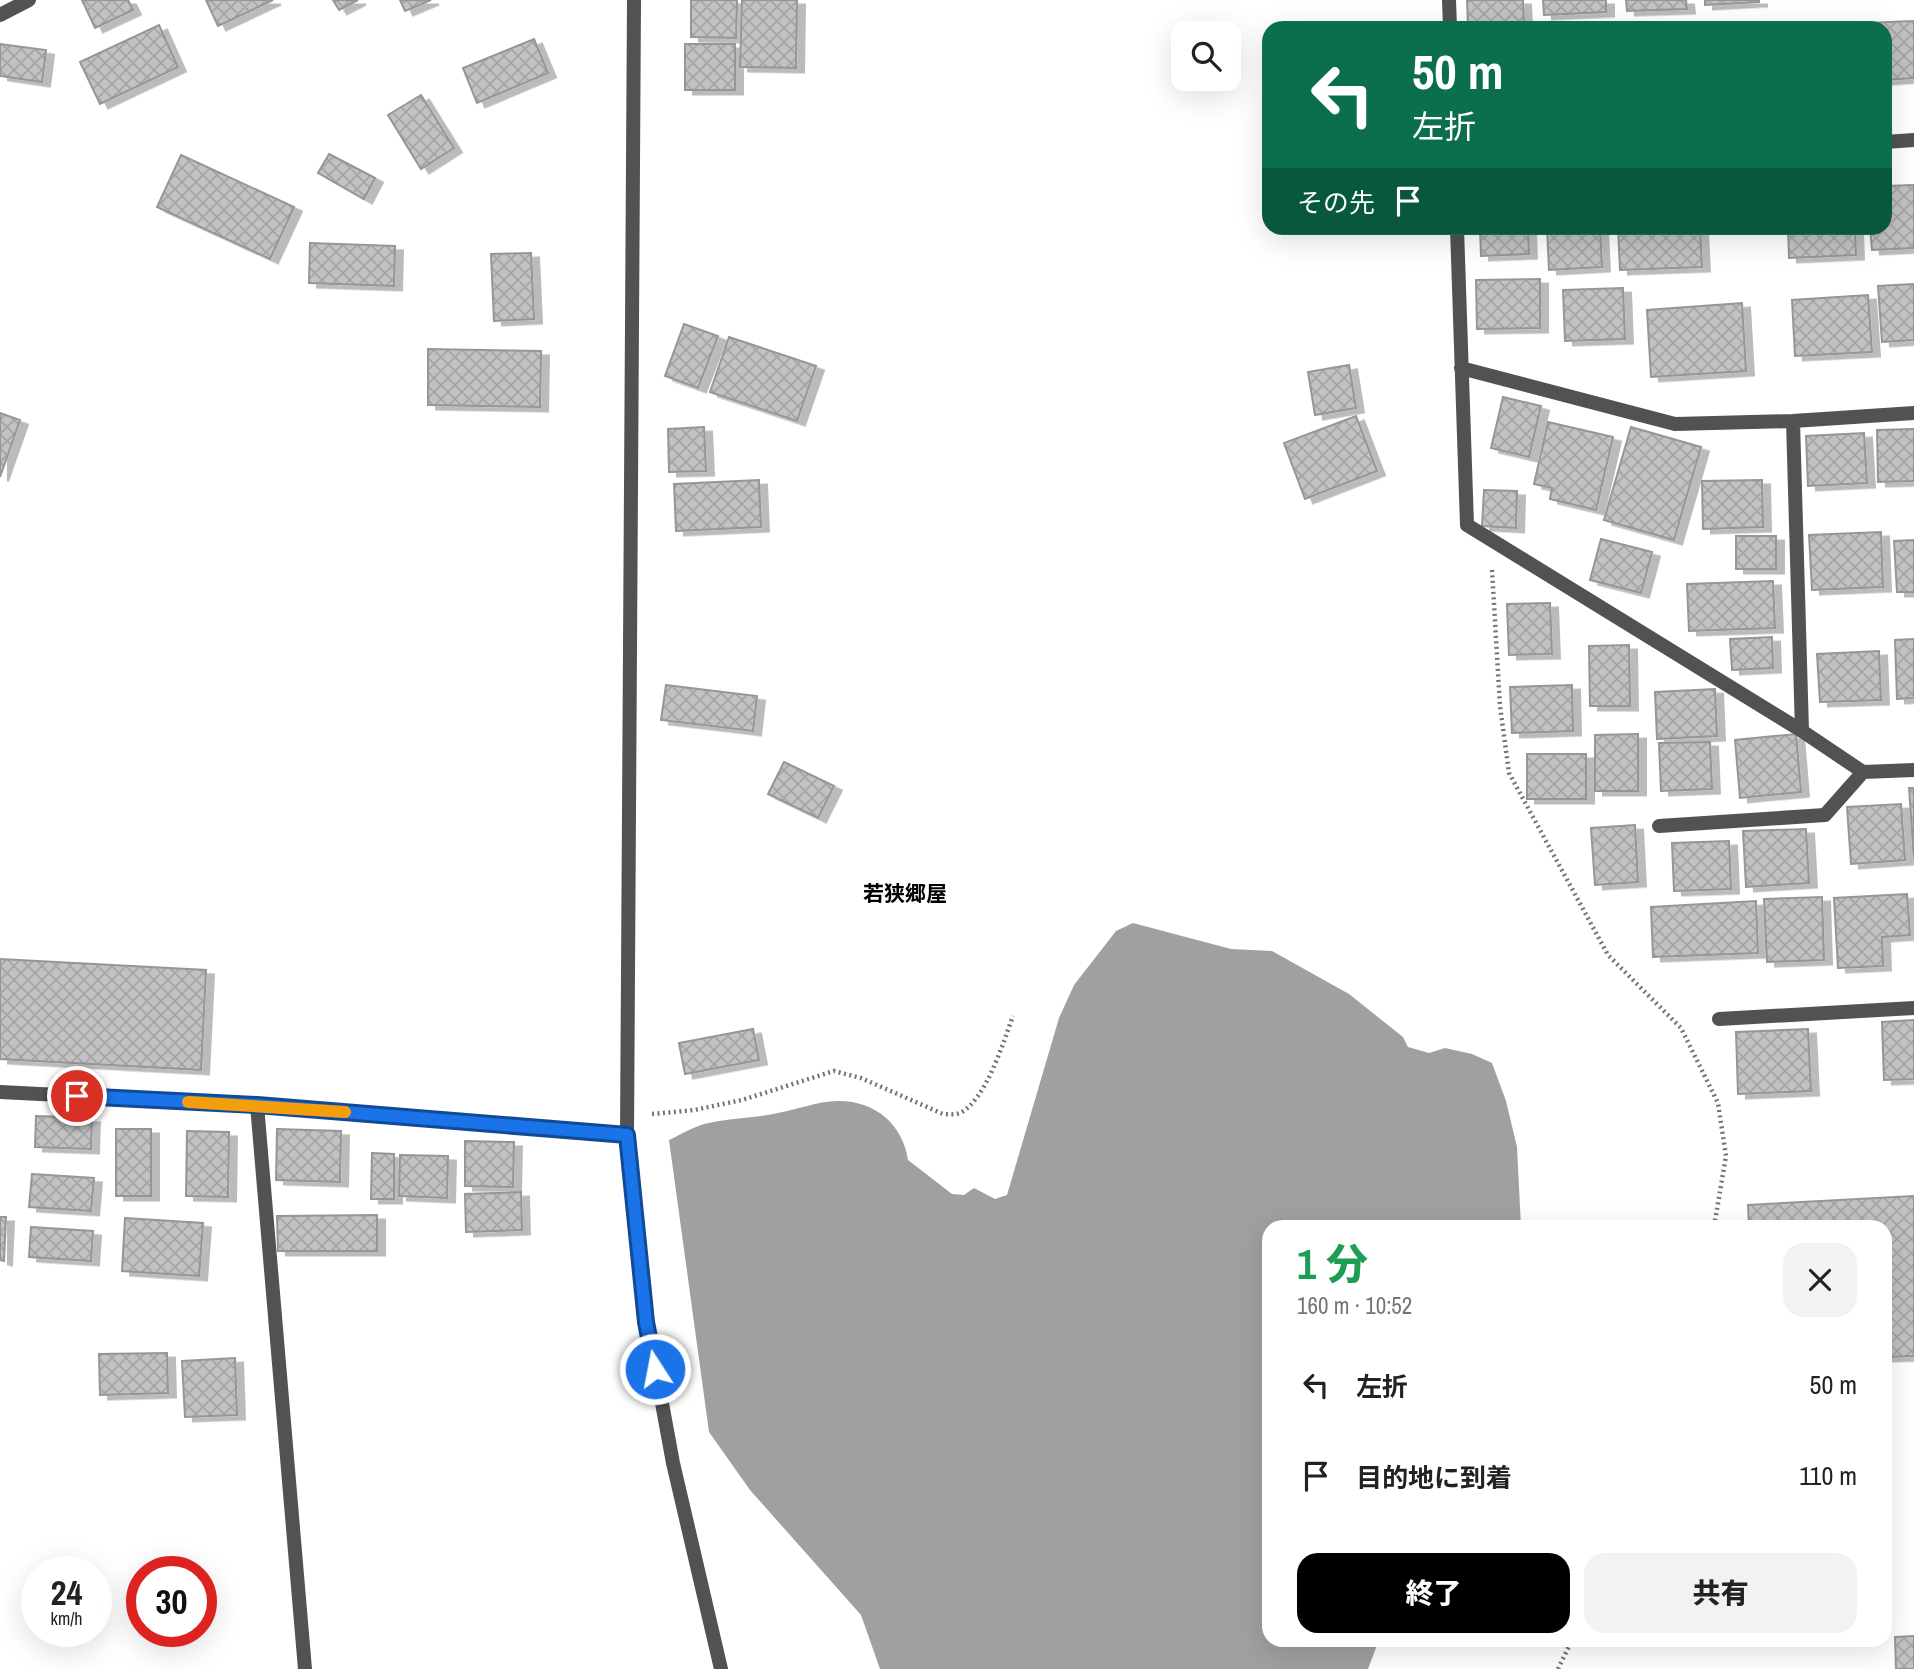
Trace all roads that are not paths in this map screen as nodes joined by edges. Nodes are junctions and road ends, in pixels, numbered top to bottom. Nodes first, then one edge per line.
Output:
1 (29, 0) edge
2 (634, 0) edge
3 (1449, 0) edge
4 (0, 16) edge
5 (1450, 21) edge
6 (1914, 140) edge
7 (1892, 142) edge
8 (1457, 235) edge
9 (1461, 368) junction
10 (1914, 414) edge
11 (1793, 421) junction
12 (1802, 732) junction
13 (1914, 770) edge
14 (1863, 772) junction
15 (1659, 826) dead end
16 (1914, 1008) edge
17 (1719, 1019) dead end
18 (0, 1092) edge
19 (257, 1105) junction
20 (627, 1135) junction
21 (305, 1669) edge
22 (721, 1669) edge

1 - 4 street
2 - 20 street
3 - 5 street
6 - 7 street
8 - 9 street
9 - 11 street
9 - 12 street
10 - 11 street
11 - 12 street
12 - 14 street
13 - 14 street
14 - 15 street
16 - 17 street
18 - 19 street
19 - 20 street
19 - 21 street
20 - 22 street

